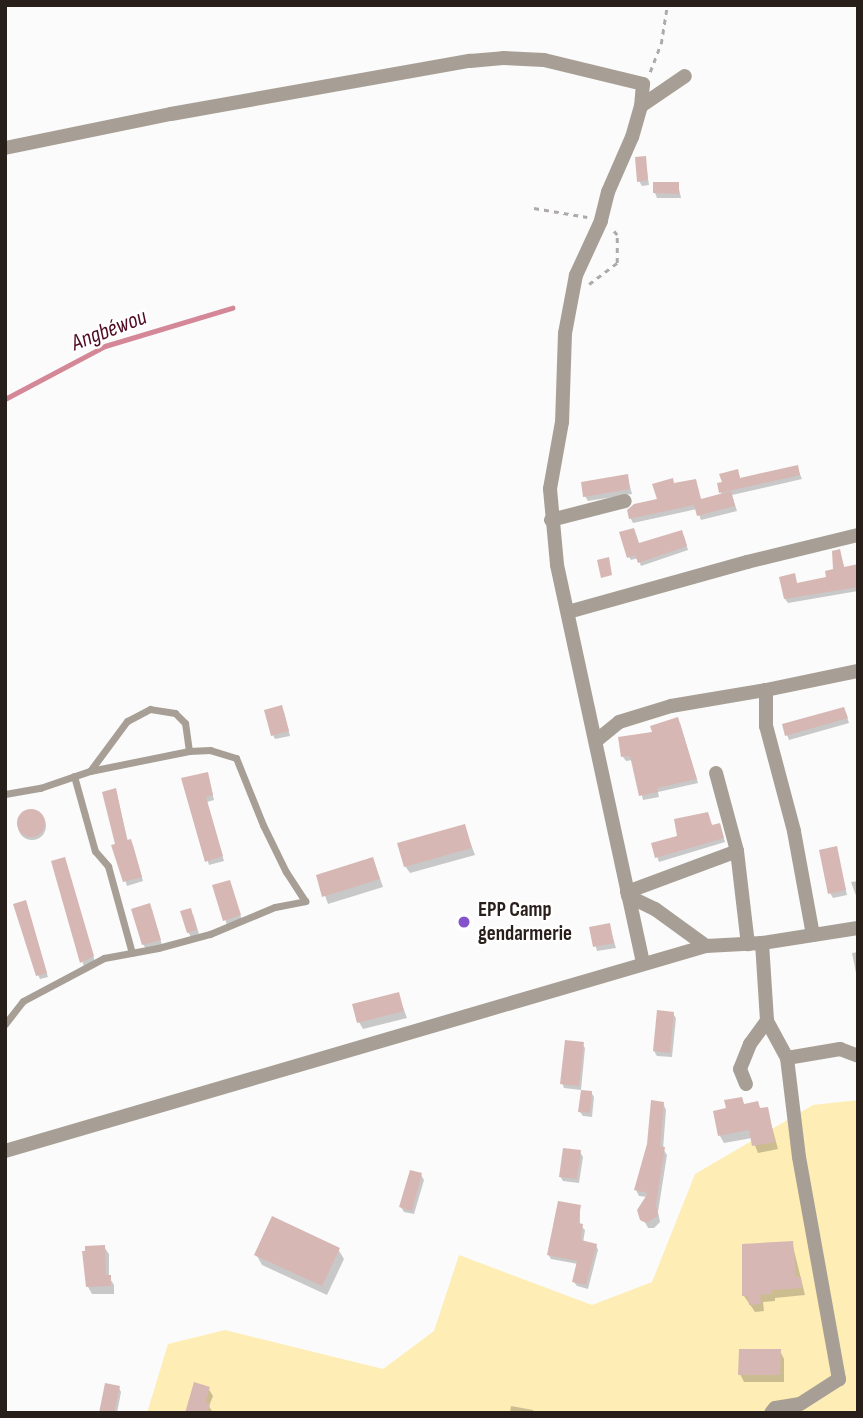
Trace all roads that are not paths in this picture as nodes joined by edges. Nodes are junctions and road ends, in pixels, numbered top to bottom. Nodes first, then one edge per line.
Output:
1 (685, 76) dead end
2 (641, 106) junction
3 (5, 148) edge
4 (625, 501) dead end
5 (551, 520) junction
6 (858, 535) edge
7 (568, 612) junction
8 (858, 671) edge
9 (766, 690) junction
10 (597, 740) junction
11 (189, 751) junction
12 (90, 771) junction
13 (716, 774) dead end
14 (74, 776) junction
15 (5, 794) edge
16 (737, 851) junction
17 (627, 894) junction
18 (858, 928) edge
19 (813, 935) junction
20 (755, 944) junction
21 (706, 946) junction
22 (132, 953) junction
23 (643, 962) junction
24 (767, 1021) junction
25 (5, 1024) edge
26 (858, 1056) edge
27 (787, 1058) junction
28 (746, 1084) dead end
29 (5, 1151) edge
30 (771, 1413) edge

1 - 2 street
2 - 3 street
2 - 5 street
4 - 5 street
5 - 7 street
6 - 7 street
7 - 10 street
8 - 9 street
9 - 10 street
9 - 19 street
10 - 17 street
11 - 12 lane
11 - 12 lane
11 - 22 lane
12 - 14 lane
13 - 16 street
14 - 15 lane
14 - 22 lane
16 - 17 street
16 - 20 street
17 - 21 street
17 - 23 street
18 - 19 street
19 - 20 street
20 - 21 street
20 - 24 street
21 - 23 street
22 - 25 lane
23 - 29 street
24 - 27 street
24 - 28 street
26 - 27 street
27 - 30 street

